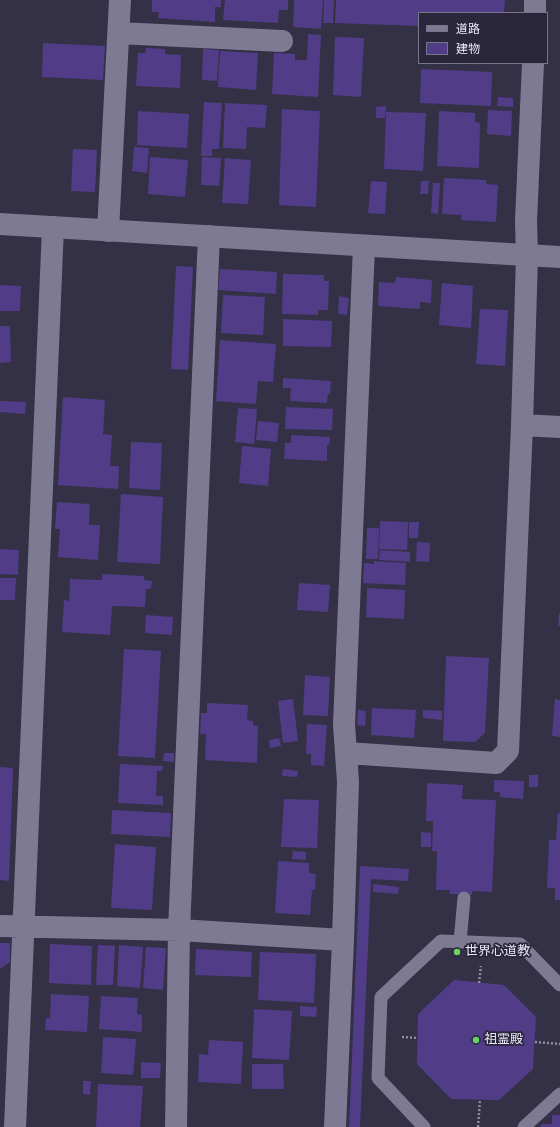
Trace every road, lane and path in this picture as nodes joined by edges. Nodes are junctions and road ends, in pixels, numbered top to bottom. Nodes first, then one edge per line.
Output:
1 (120, 0) edge
2 (536, 0) edge
3 (535, 12) edge
4 (118, 33) junction
5 (282, 41) dead end
6 (533, 64) edge
7 (0, 224) edge
8 (53, 227) junction
9 (108, 231) junction
10 (209, 236) junction
11 (364, 246) junction
12 (527, 256) junction
13 (560, 257) edge
14 (522, 425) junction
15 (560, 426) edge
16 (347, 754) junction
17 (464, 898) dead end
18 (0, 926) edge
19 (24, 927) junction
20 (179, 930) junction
21 (343, 940) junction
22 (460, 942) junction
23 (560, 985) edge
24 (535, 1042) dead end
25 (560, 1044) edge
26 (560, 1094) edge
27 (480, 1100) dead end
28 (15, 1127) edge
29 (176, 1127) edge
30 (335, 1127) edge
31 (424, 1127) edge
32 (478, 1127) edge
33 (524, 1127) edge

1 - 4 street
2 - 3 street
4 - 5 street
4 - 9 street
6 - 12 street
7 - 8 street
8 - 9 street
8 - 19 street
9 - 10 street
10 - 11 street
10 - 20 street
11 - 12 street
11 - 16 street
12 - 13 street
12 - 14 street
14 - 15 street
14 - 16 street
16 - 21 street
17 - 22 lane
18 - 19 street
19 - 20 street
19 - 28 street
20 - 21 street
20 - 29 street
21 - 30 street
22 - 23 lane
22 - 31 lane
24 - 25 path
26 - 33 lane
27 - 32 path

